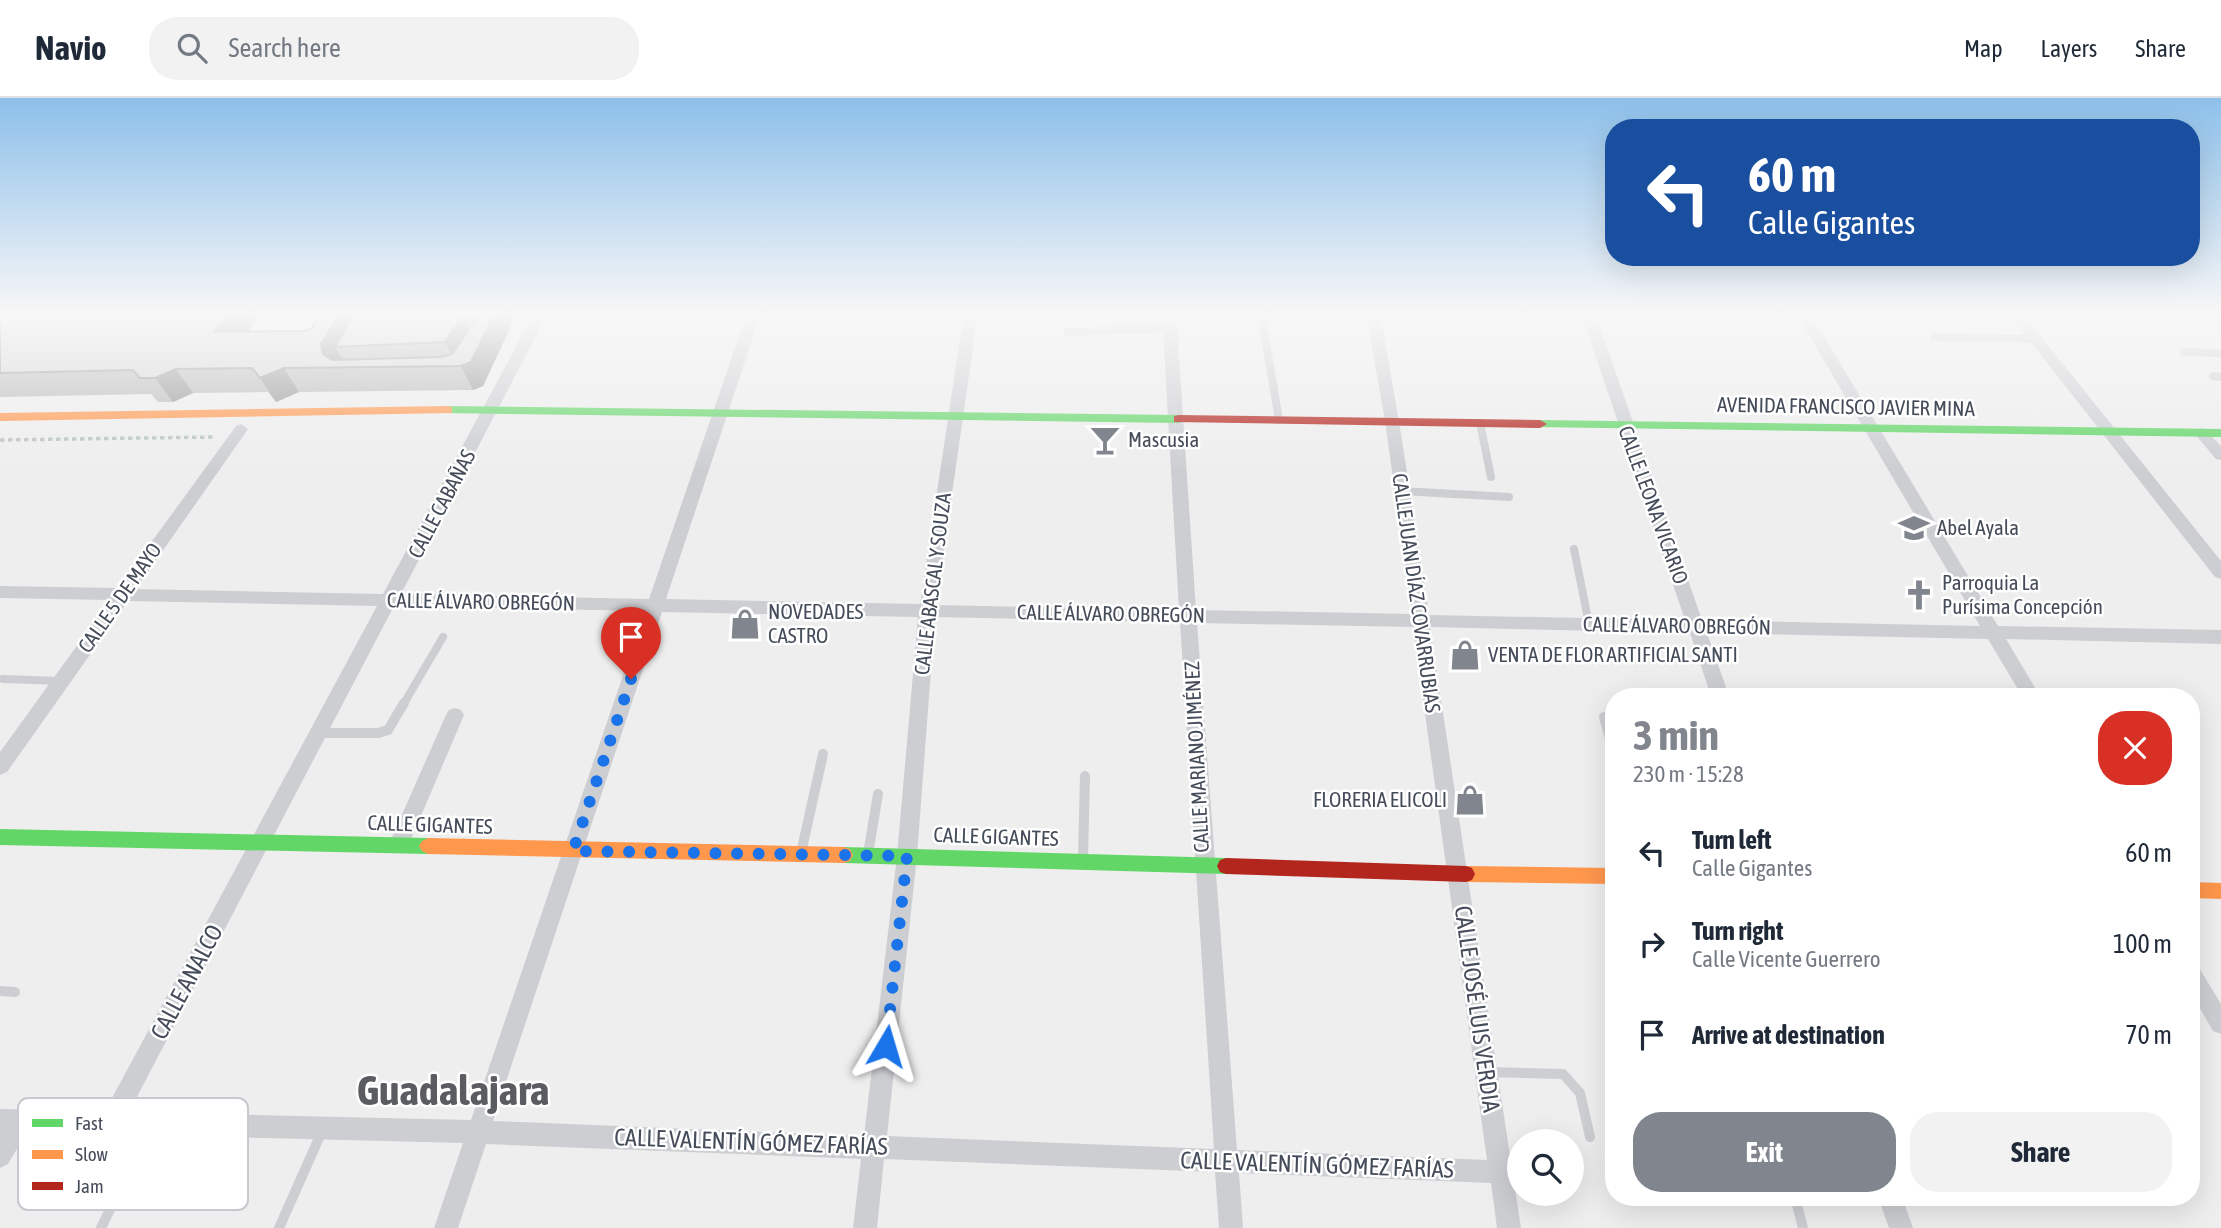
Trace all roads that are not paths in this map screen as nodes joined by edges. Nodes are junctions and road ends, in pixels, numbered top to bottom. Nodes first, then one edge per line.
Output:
1 (514, 366) edge
2 (735, 366) edge
3 (963, 366) edge
4 (1173, 366) edge
5 (1270, 366) edge
6 (1382, 366) edge
7 (1605, 366) edge
8 (1836, 366) edge
9 (2058, 366) edge
10 (492, 410) junction
11 (719, 412) junction
12 (955, 415) junction
13 (0, 417) edge
14 (1176, 419) junction
15 (1279, 420) junction
16 (1392, 421) junction
17 (1480, 423) junction
18 (1625, 425) junction
19 (1874, 428) junction
20 (2111, 432) junction
21 (238, 433) road end
22 (2202, 433) junction
23 (2221, 433) edge
24 (2221, 455) edge
25 (1491, 477) dead end
26 (1401, 491) junction
27 (1509, 497) dead end
28 (1574, 549) dead end
29 (2221, 573) edge
30 (0, 592) edge
31 (122, 595) junction
32 (391, 600) junction
33 (656, 606) junction
34 (927, 611) junction
35 (1189, 616) junction
36 (1420, 621) junction
37 (1589, 624) junction
38 (1697, 626) junction
39 (1993, 632) junction
40 (443, 637) dead end
41 (2221, 637) edge
42 (3, 679) dead end
43 (61, 681) junction
44 (1717, 688) edge
45 (2026, 688) edge
46 (455, 715) dead end
47 (1604, 717) dead end
48 (1605, 721) edge
49 (320, 733) junction
50 (823, 754) dead end
51 (0, 767) edge
52 (1084, 776) dead end
53 (878, 794) dead end
54 (0, 837) edge
55 (262, 842) junction
56 (399, 844) junction
57 (573, 851) junction
58 (800, 855) junction
59 (867, 855) junction
60 (907, 856) junction
61 (1083, 861) junction
62 (1203, 866) junction
63 (1457, 874) junction
64 (1605, 876) edge
65 (2200, 890) edge
66 (2221, 891) edge
67 (2200, 983) edge
68 (0, 991) edge
69 (15, 992) dead end
70 (2214, 1000) edge
71 (2221, 1024) edge
72 (1486, 1072) junction
73 (124, 1098) edge
74 (11, 1120) edge
75 (248, 1125) edge
76 (323, 1127) junction
77 (479, 1132) junction
78 (1590, 1137) dead end
79 (874, 1147) junction
80 (0, 1156) edge
81 (1227, 1162) junction
82 (1501, 1172) junction
83 (1797, 1206) edge
84 (1893, 1206) edge
85 (110, 1210) edge
86 (101, 1228) edge
87 (279, 1228) edge
88 (446, 1228) edge
89 (865, 1228) edge
90 (1231, 1228) edge
91 (1509, 1228) edge
92 (1803, 1228) edge
93 (1901, 1228) edge

1 - 10 street, CALLE CABAÑAS
2 - 11 street
3 - 12 street, CALLE ABASCAL Y SOUZA
4 - 14 street, CALLE MARIANO JIMÉNEZ
5 - 15 lane
6 - 16 street, CALLE JUAN DÍAZ COVARRUBIAS
7 - 18 street, CALLE LEONA VICARIO
8 - 19 street
9 - 20 street
10 - 11 main road, AVENIDA FRANCISCO JAVIER MINA
10 - 13 main road, AVENIDA FRANCISCO JAVIER MINA
10 - 32 street, CALLE CABAÑAS
11 - 12 main road, AVENIDA FRANCISCO JAVIER MINA
11 - 33 street
12 - 14 main road, AVENIDA FRANCISCO JAVIER MINA
12 - 34 street, CALLE ABASCAL Y SOUZA
14 - 15 main road, AVENIDA FRANCISCO JAVIER MINA
14 - 35 street, CALLE MARIANO JIMÉNEZ
15 - 16 main road, AVENIDA FRANCISCO JAVIER MINA
16 - 17 main road, AVENIDA FRANCISCO JAVIER MINA
16 - 26 street, CALLE JUAN DÍAZ COVARRUBIAS
17 - 18 main road, AVENIDA FRANCISCO JAVIER MINA
17 - 25 lane
18 - 19 main road, AVENIDA FRANCISCO JAVIER MINA
18 - 38 street, CALLE LEONA VICARIO
19 - 20 main road, AVENIDA FRANCISCO JAVIER MINA
19 - 39 street
20 - 22 main road, AVENIDA FRANCISCO JAVIER MINA
20 - 29 street
21 - 31 street, CALLE 5 DE MAYO
22 - 23 main road, AVENIDA FRANCISCO JAVIER MINA
22 - 24 street
26 - 27 lane
26 - 36 street, CALLE JUAN DÍAZ COVARRUBIAS
28 - 37 lane
30 - 31 street, CALLE ÁLVARO OBREGÓN
31 - 32 street, CALLE ÁLVARO OBREGÓN
31 - 43 street, CALLE 5 DE MAYO
32 - 33 street, CALLE ÁLVARO OBREGÓN
32 - 49 street, CALLE CABAÑAS
33 - 34 street, CALLE ÁLVARO OBREGÓN
33 - 57 street
34 - 35 street, CALLE ÁLVARO OBREGÓN
34 - 60 street, CALLE ABASCAL Y SOUZA
35 - 36 street, CALLE ÁLVARO OBREGÓN
35 - 62 street, CALLE MARIANO JIMÉNEZ
36 - 37 street, CALLE ÁLVARO OBREGÓN
36 - 63 street, CALLE JUAN DÍAZ COVARRUBIAS
37 - 38 street, CALLE ÁLVARO OBREGÓN
38 - 39 street, CALLE ÁLVARO OBREGÓN
38 - 44 street, CALLE LEONA VICARIO
39 - 41 street, CALLE ÁLVARO OBREGÓN
39 - 45 street
40 - 49 lane
42 - 43 lane
43 - 51 street, CALLE 5 DE MAYO
46 - 56 street
47 - 48 lane
49 - 55 street, CALLE CABAÑAS
50 - 58 lane
52 - 61 lane
53 - 59 lane
54 - 55 main road, CALLE GIGANTES
55 - 56 main road, CALLE GIGANTES
55 - 73 street, CALLE ANALCO
56 - 57 main road, CALLE GIGANTES
57 - 58 main road, CALLE GIGANTES
57 - 77 street
58 - 59 main road, CALLE GIGANTES
59 - 60 main road, CALLE GIGANTES
60 - 61 main road, CALLE GIGANTES
60 - 79 street, CALLE ABASCAL Y SOUZA
61 - 62 main road, CALLE GIGANTES
62 - 63 main road, CALLE GIGANTES
62 - 81 street, CALLE MARIANO JIMÉNEZ
63 - 64 main road, CALLE GIGANTES
63 - 72 street, CALLE JOSÉ LUIS VERDIA
65 - 66 main road
67 - 70 street
68 - 69 lane
70 - 71 street
72 - 78 lane
72 - 82 street, CALLE JOSÉ LUIS VERDIA
74 - 80 street
75 - 76 street, CALLE VALENTÍN GÓMEZ FARÍAS
76 - 77 street, CALLE VALENTÍN GÓMEZ FARÍAS
76 - 87 lane
77 - 79 street, CALLE VALENTÍN GÓMEZ FARÍAS
77 - 88 street
79 - 81 street, CALLE VALENTÍN GÓMEZ FARÍAS
79 - 89 street, CALLE ABASCAL Y SOUZA
81 - 82 street, CALLE VALENTÍN GÓMEZ FARÍAS
81 - 90 street, CALLE MARIANO JIMÉNEZ
82 - 91 street, CALLE JOSÉ LUIS VERDIA
83 - 92 lane
84 - 93 street
85 - 86 lane

